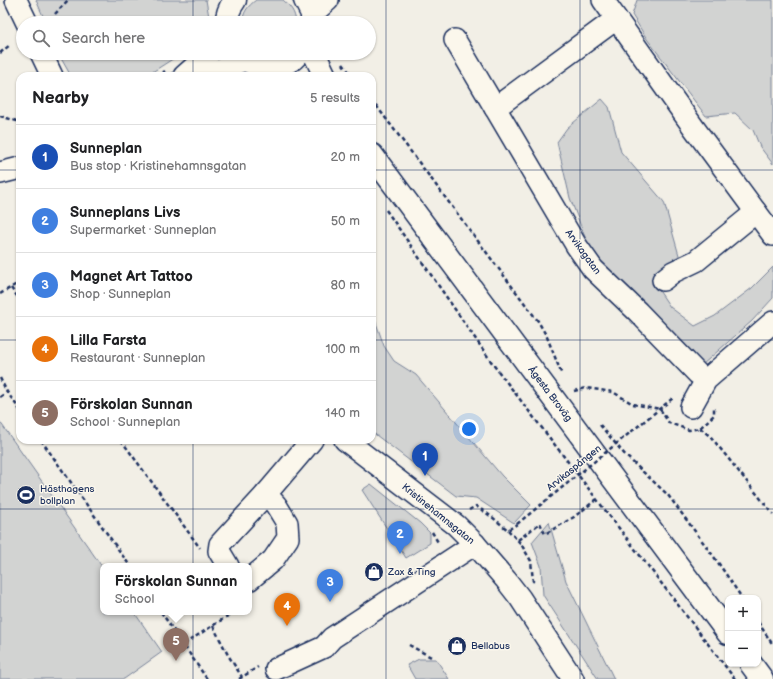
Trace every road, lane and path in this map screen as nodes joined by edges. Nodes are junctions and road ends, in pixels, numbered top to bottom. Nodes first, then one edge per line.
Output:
1 (16, 0) edge
2 (68, 0) edge
3 (328, 0) edge
4 (603, 0) edge
5 (310, 12) edge
6 (55, 14) dead end
7 (24, 16) edge
8 (616, 19) junction
9 (455, 40) dead end
10 (10, 45) dead end
11 (0, 53) edge
12 (202, 60) edge
13 (237, 60) edge
14 (248, 60) edge
15 (292, 60) edge
16 (317, 60) edge
17 (344, 65) dead end
18 (287, 71) edge
19 (189, 72) edge
20 (217, 72) edge
21 (323, 72) edge
22 (349, 72) edge
23 (376, 105) edge
24 (494, 108) junction
25 (0, 116) edge
26 (16, 121) edge
27 (376, 160) edge
28 (16, 169) edge
29 (0, 173) edge
30 (385, 209) dead end
31 (756, 212) junction
32 (773, 235) edge
33 (663, 280) dead end
34 (16, 285) edge
35 (11, 288) junction
36 (0, 294) edge
37 (16, 295) edge
38 (773, 322) edge
39 (698, 374) dead end
40 (0, 378) edge
41 (564, 378) dead end
42 (570, 387) dead end
43 (574, 391) junction
44 (7, 392) junction
45 (0, 397) edge
46 (578, 397) dead end
47 (16, 404) edge
48 (691, 406) dead end
49 (660, 409) junction
50 (598, 423) dead end
51 (44, 444) edge
52 (124, 444) edge
53 (309, 444) edge
54 (350, 444) edge
55 (266, 494) junction
56 (597, 499) junction
57 (476, 506) dead end
58 (773, 514) edge
59 (508, 530) junction
60 (518, 540) junction
61 (475, 544) junction
62 (201, 549) dead end
63 (128, 563) edge
64 (226, 563) edge
65 (252, 578) edge
66 (740, 595) edge
67 (520, 598) junction
68 (163, 615) edge
69 (230, 615) edge
70 (213, 626) junction
71 (761, 627) edge
72 (727, 631) edge
73 (184, 644) junction
74 (409, 645) dead end
75 (773, 645) edge
76 (431, 657) dead end
77 (753, 667) edge
78 (276, 669) dead end
79 (242, 677) dead end
80 (207, 679) edge
81 (573, 679) edge
82 (735, 679) edge
83 (762, 679) edge

1 - 7 street
2 - 6 path
3 - 5 street
4 - 8 street
8 - 24 street
8 - 31 street
9 - 24 street, Arvikagatan
10 - 11 path
12 - 19 street
13 - 20 street
14 - 18 main road
15 - 18 main road
16 - 21 main road
17 - 22 path
23 - 41 path
24 - 39 street, Arvikagatan
25 - 26 path
27 - 72 main road, Ågesta Broväg
28 - 29 street
30 - 56 path
31 - 32 street
31 - 33 street
34 - 35 path
35 - 36 path
35 - 37 path
38 - 48 street
40 - 44 path
42 - 43 path
43 - 46 path
43 - 49 path
44 - 45 path
44 - 47 path
49 - 58 path
49 - 59 path, Arvikaspången, bridge
50 - 66 path
51 - 63 path
52 - 62 path
53 - 55 street
54 - 61 street, Kristinehamnsgatan
55 - 64 street
55 - 65 street
56 - 60 path
56 - 82 path
57 - 59 path
59 - 60 path
60 - 67 path
61 - 67 street, Kristinehamnsgatan
61 - 78 street
67 - 81 street, Kristinehamnsgatan
68 - 73 path
69 - 70 path
70 - 73 path
70 - 79 path
71 - 75 path
73 - 80 path
74 - 76 path
77 - 83 main road

